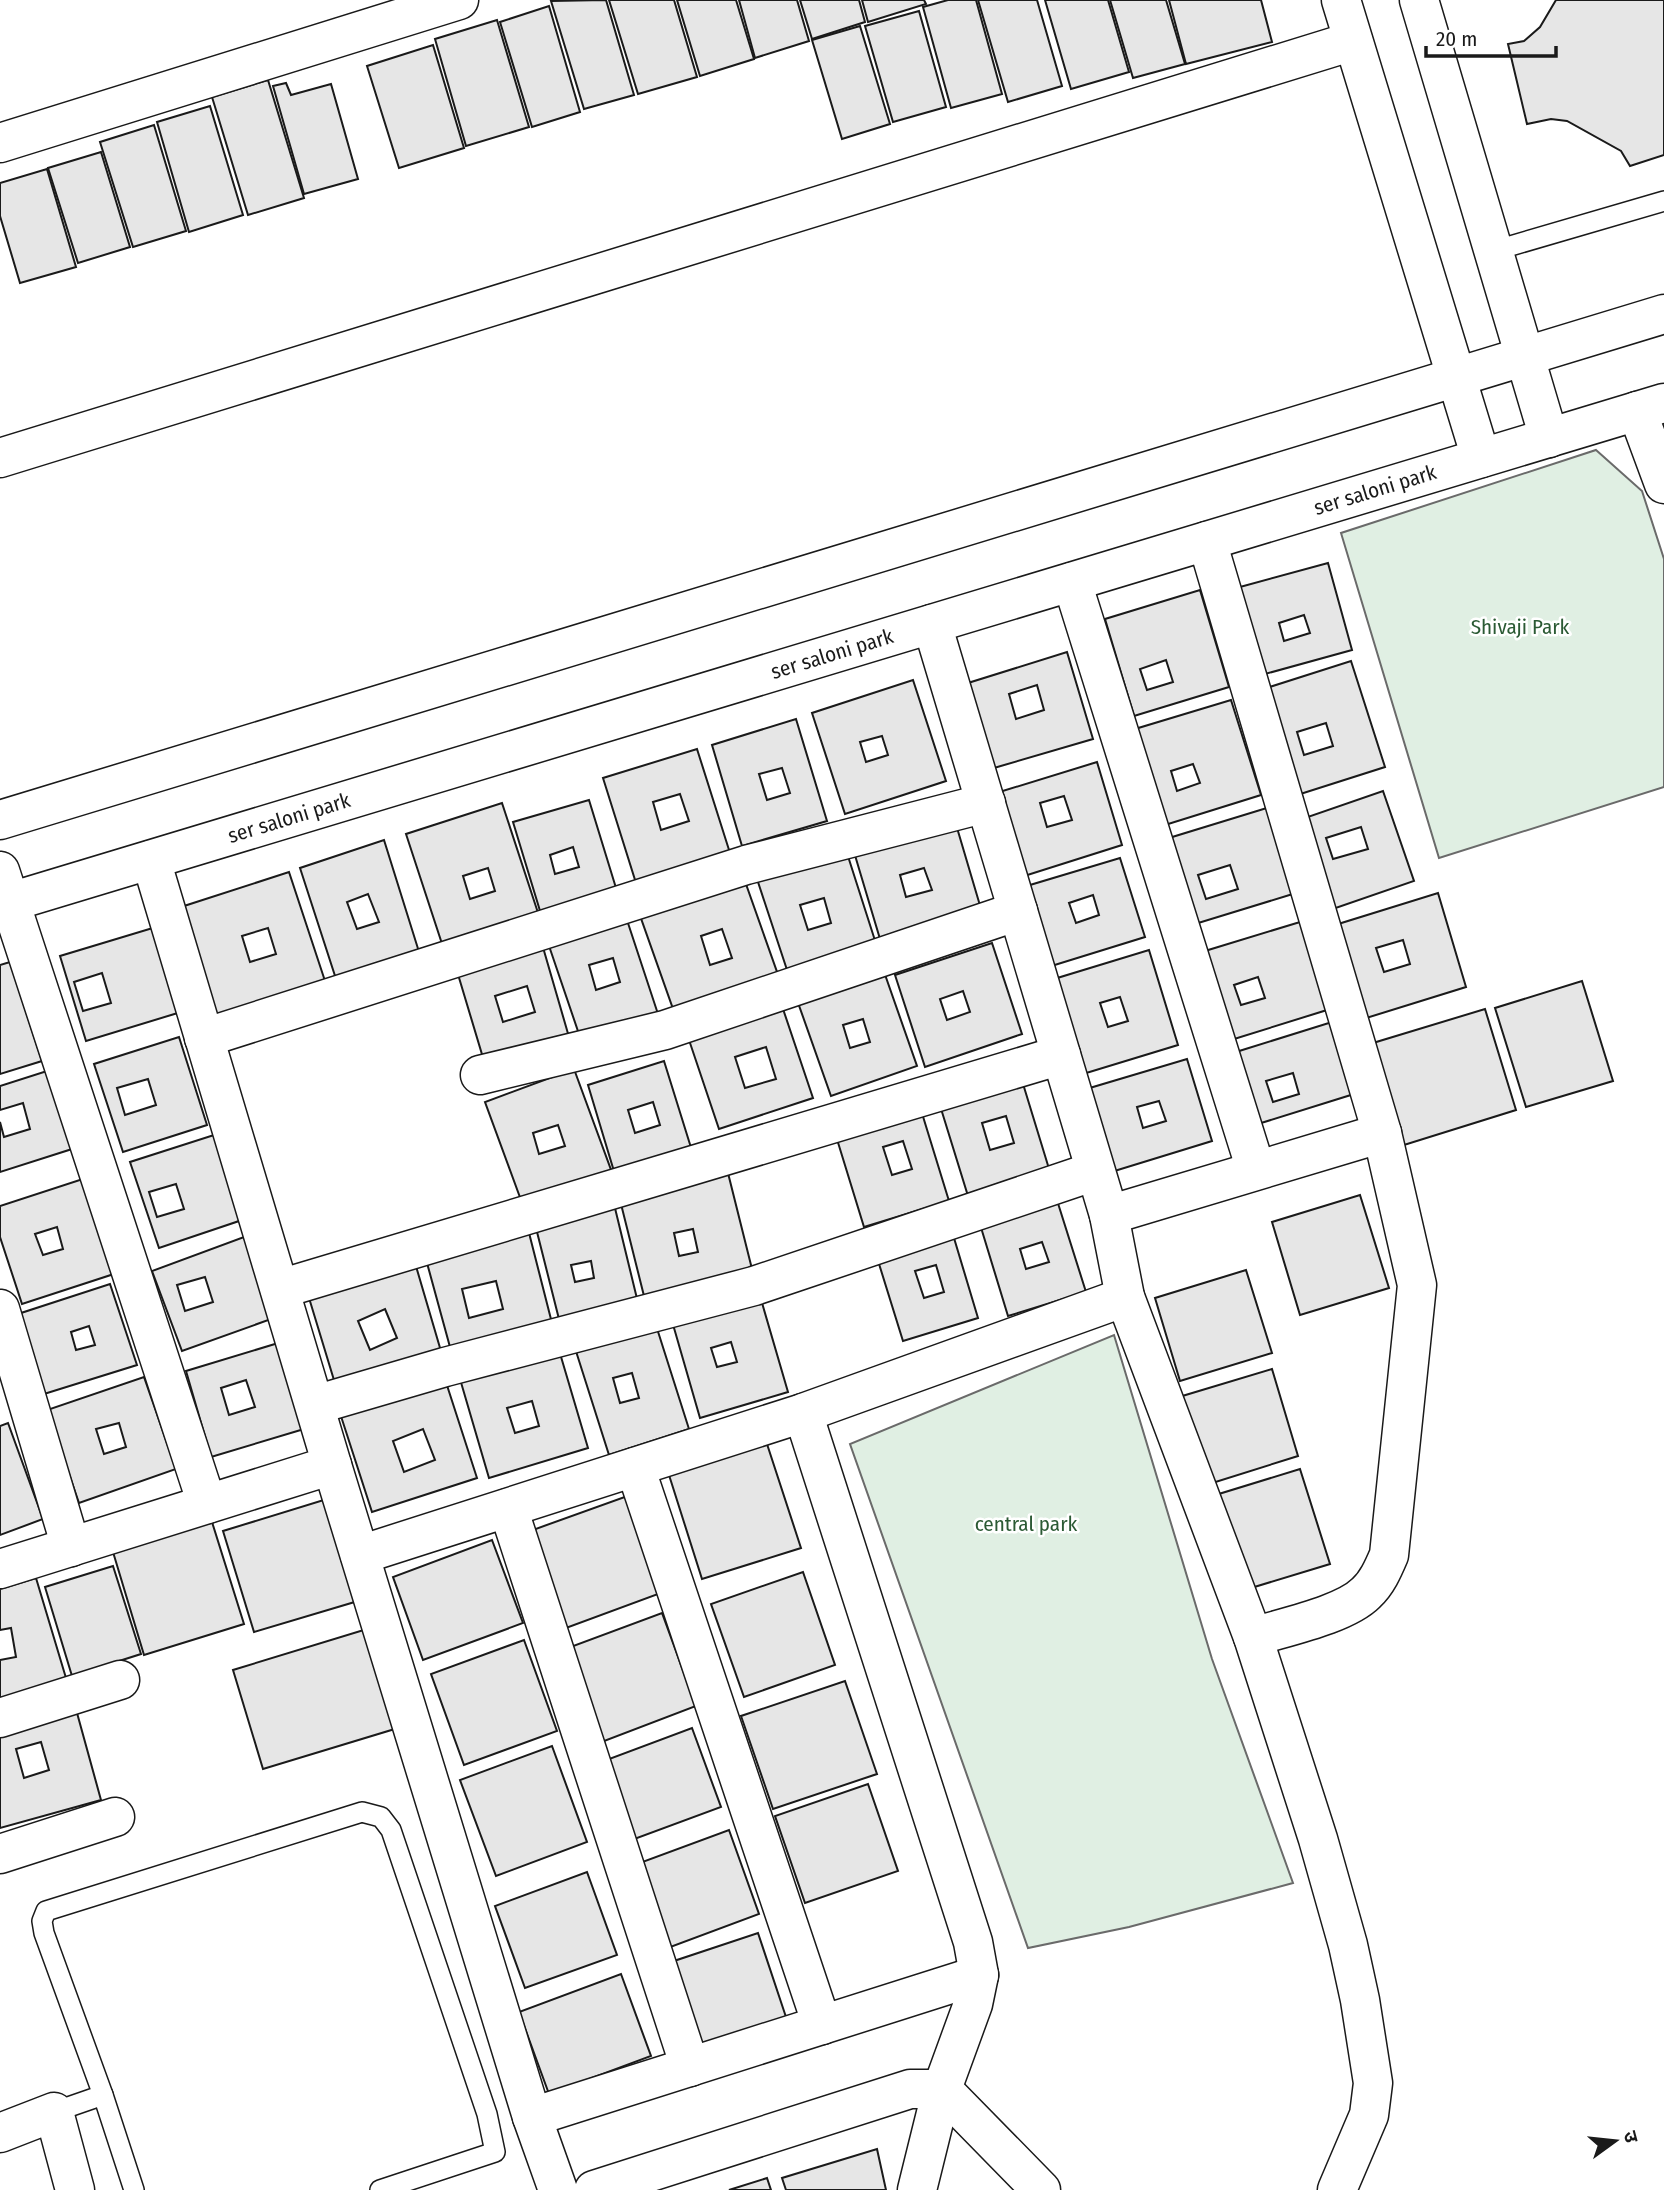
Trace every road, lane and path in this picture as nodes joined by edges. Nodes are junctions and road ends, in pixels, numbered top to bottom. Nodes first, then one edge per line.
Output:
1 (459, 0) edge
2 (1341, 0) edge
3 (1419, 0) edge
4 (1353, 41) junction
5 (0, 143) edge
6 (1664, 201) edge
7 (1493, 251) junction
8 (1664, 314) edge
9 (1526, 358) junction
10 (1457, 380) junction
11 (1651, 407) edge
12 (1549, 438) junction
13 (0, 458) edge
14 (1482, 458) junction
15 (1664, 484) edge
16 (1207, 541) junction
17 (1072, 582) junction
18 (932, 624) junction
19 (986, 803) junction
20 (0, 820) edge
21 (151, 860) junction
22 (3, 893) edge
23 (1017, 911) junction
24 (204, 1038) junction
25 (1060, 1055) junction
26 (480, 1075) dead end
27 (1382, 1133) junction
28 (1256, 1170) junction
29 (1095, 1171) junction
30 (1109, 1215) junction
31 (280, 1289) junction
32 (1125, 1297) junction
33 (0, 1309) edge
34 (315, 1405) junction
35 (803, 1413) junction
36 (332, 1465) junction
37 (635, 1468) junction
38 (207, 1504) junction
39 (508, 1508) junction
40 (71, 1546) junction
41 (360, 1555) junction
42 (0, 1569) edge
43 (1254, 1637) junction
44 (120, 1681) dead end
45 (0, 1717) edge
46 (116, 1817) dead end
47 (0, 1854) edge
48 (979, 1975) junction
49 (822, 2025) junction
50 (690, 2067) junction
51 (942, 2089) junction
52 (103, 2095) junction
53 (54, 2112) junction
54 (532, 2117) junction
55 (0, 2133) edge
56 (75, 2190) edge
57 (134, 2190) edge
58 (380, 2190) edge
59 (558, 2190) edge
60 (594, 2190) edge
61 (917, 2190) edge
62 (1041, 2190) edge
63 (1337, 2190) edge

1 - 5 street
2 - 4 street
3 - 7 street
4 - 10 street
4 - 13 street
6 - 7 lane
7 - 9 street
8 - 9 street
9 - 10 street
9 - 12 street
10 - 14 street
10 - 20 street
11 - 12 street, ser saloni park
11 - 15 street
12 - 14 street, ser saloni park
14 - 16 street, ser saloni park
16 - 17 street, ser saloni park
16 - 27 street
17 - 18 street, ser saloni park
17 - 28 street
18 - 19 street
18 - 21 street, ser saloni park
19 - 23 street
19 - 24 street
21 - 22 street, ser saloni park
21 - 24 street
22 - 38 street
23 - 25 street
23 - 26 street
24 - 31 street
25 - 29 street
25 - 31 street
27 - 28 street
27 - 43 street
28 - 30 street
29 - 30 street
29 - 34 street
30 - 32 street
31 - 34 street
32 - 35 street
32 - 43 street
33 - 40 street
34 - 36 street
35 - 37 street
35 - 48 street
36 - 38 street
36 - 41 street
37 - 39 street
37 - 49 street
38 - 40 street
39 - 41 street
39 - 50 street
40 - 42 street
41 - 54 street
43 - 63 street
44 - 45 street
46 - 47 street
48 - 49 street
48 - 51 street
49 - 50 street
50 - 54 street
51 - 60 street
51 - 61 street
51 - 62 street
52 - 53 lane
52 - 57 lane
52 - 58 lane
53 - 55 street
53 - 56 street
54 - 59 street

